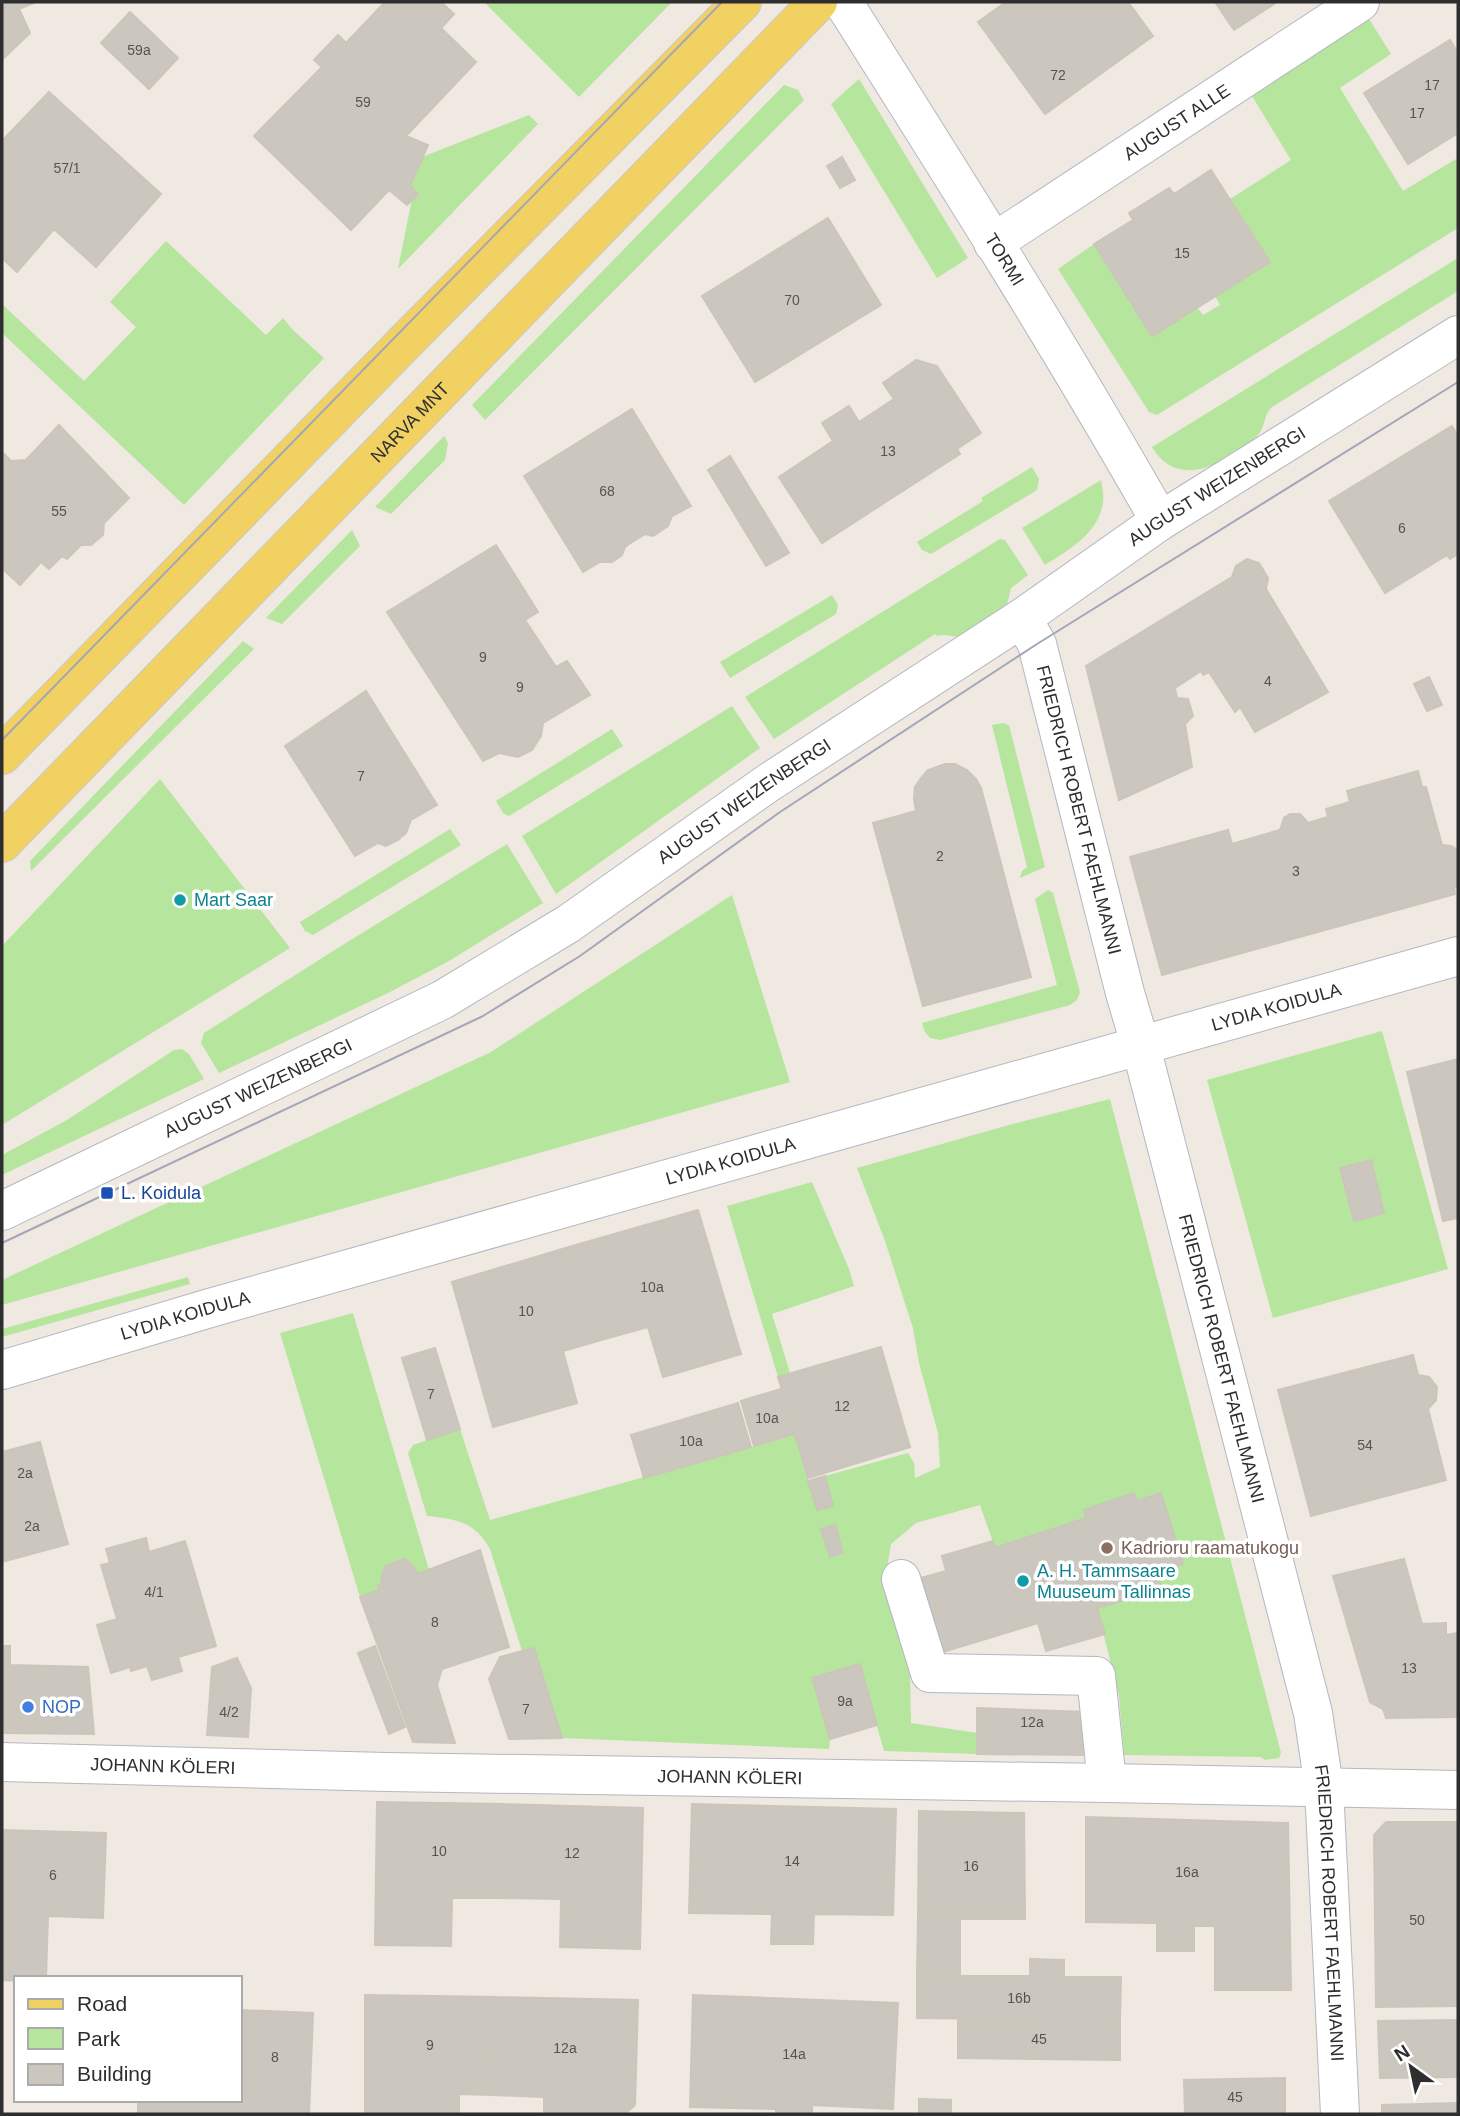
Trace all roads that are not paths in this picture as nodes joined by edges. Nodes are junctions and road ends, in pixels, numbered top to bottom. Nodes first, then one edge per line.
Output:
1 (742, 2) edge
2 (818, 2) edge
3 (843, 2) edge
4 (1360, 2) edge
5 (993, 243) junction
6 (1458, 335) edge
7 (1160, 522) junction
8 (1022, 618) junction
9 (2, 755) edge
10 (2, 843) edge
11 (1458, 956) edge
12 (1141, 1046) junction
13 (2, 1211) edge
14 (2, 1370) edge
15 (901, 1579) dead end
16 (2, 1762) edge
17 (1107, 1783) junction
18 (1324, 1787) junction
19 (1458, 1790) edge
20 (1340, 2114) edge

1 - 9 main road
2 - 10 main road, NARVA MNT
3 - 5 street, TORMI
4 - 5 street, AUGUST ALLE
5 - 7 street, TORMI
6 - 7 street, AUGUST WEIZENBERGI
7 - 8 street, AUGUST WEIZENBERGI
8 - 12 street, FRIEDRICH ROBERT FAEHLMANNI
8 - 13 street, AUGUST WEIZENBERGI
11 - 12 street, LYDIA KOIDULA
12 - 14 street, LYDIA KOIDULA
12 - 18 street, FRIEDRICH ROBERT FAEHLMANNI
15 - 17 street
16 - 17 street, JOHANN KÖLERI
17 - 18 street, JOHANN KÖLERI
18 - 19 street, JOHANN KÖLERI
18 - 20 street, FRIEDRICH ROBERT FAEHLMANNI

